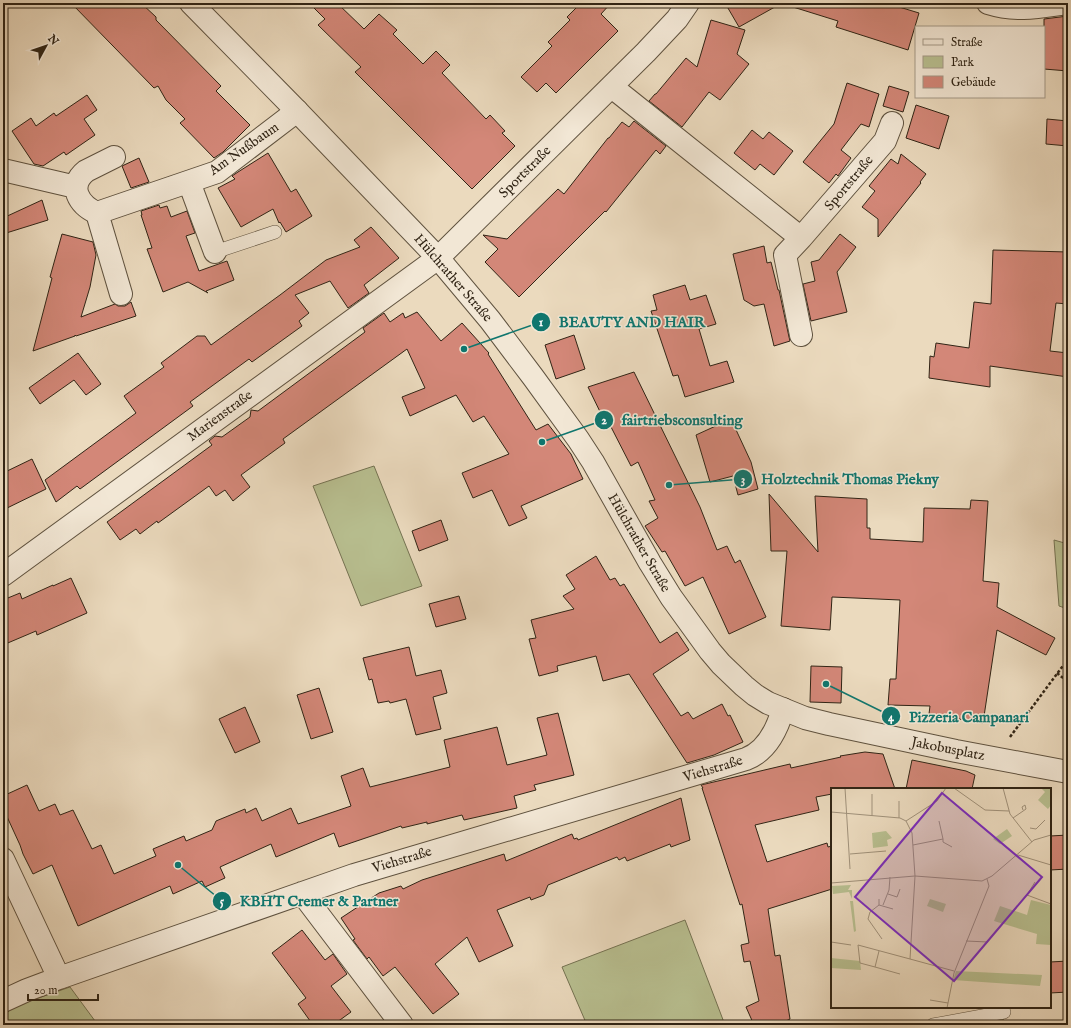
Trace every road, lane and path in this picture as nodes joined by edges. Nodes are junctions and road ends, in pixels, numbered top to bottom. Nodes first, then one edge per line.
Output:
1 (191, 3) edge
2 (688, 3) edge
3 (988, 3) edge
4 (1068, 3) edge
5 (612, 86) junction
6 (297, 111) junction
7 (892, 123) dead end
8 (114, 157) dead end
9 (3, 170) edge
10 (189, 182) junction
11 (76, 187) junction
12 (97, 213) junction
13 (275, 232) dead end
14 (801, 238) junction
15 (214, 252) joint
16 (438, 258) junction
17 (121, 294) dead end
18 (801, 335) dead end
19 (3, 575) edge
20 (1068, 596) edge
21 (1068, 600) edge
22 (1068, 659) edge
23 (1057, 673) junction
24 (1068, 682) edge
25 (783, 709) junction
26 (995, 758) junction
27 (1068, 772) edge
28 (3, 859) edge
29 (302, 893) junction
30 (59, 978) junction
31 (3, 1001) edge
32 (1004, 1012) dead end
33 (402, 1025) edge
34 (933, 1025) edge

1 - 6 street, Hülchrather Straße
2 - 5 street, Sportstraße
3 - 4 street
5 - 14 street
5 - 16 street, Sportstraße
6 - 10 street, Am Nußbaum
6 - 16 street, Hülchrather Straße
7 - 14 street, Sportstraße
8 - 11 street
9 - 11 street
10 - 12 street, Am Nußbaum
10 - 15 street
11 - 12 street
12 - 17 street
13 - 15 lane
14 - 18 street, Sportstraße
16 - 19 street, Marienstraße
16 - 25 street, Hülchrather Straße
20 - 21 path
22 - 23 path
23 - 24 path
23 - 26 path
25 - 26 street, Jakobusplatz
25 - 29 street, Viehstraße
26 - 27 street, Jakobusplatz
28 - 30 street
29 - 30 street, Viehstraße
29 - 33 street
30 - 31 street, Viehstraße
32 - 34 lane

